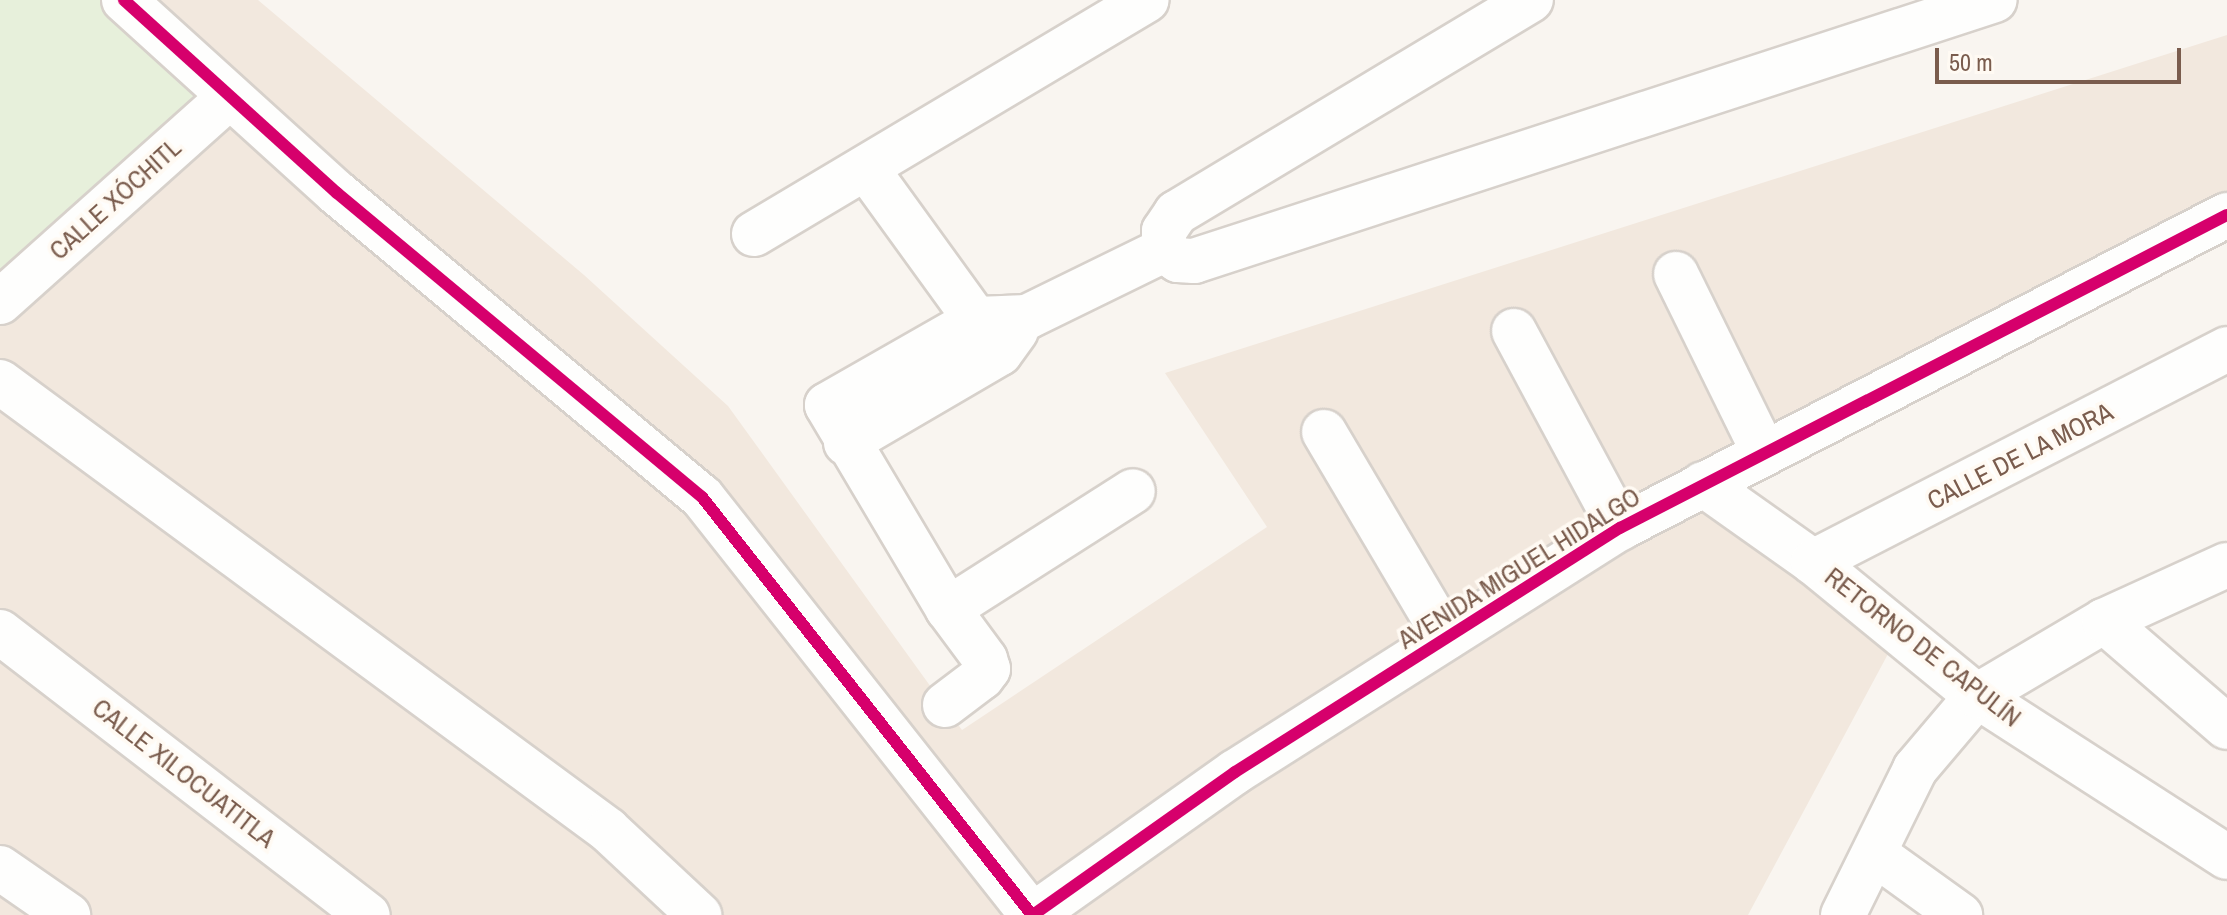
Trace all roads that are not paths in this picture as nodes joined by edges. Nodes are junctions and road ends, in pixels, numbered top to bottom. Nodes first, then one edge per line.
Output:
1 (124, 0) edge
2 (1147, 0) edge
3 (1531, 0) edge
4 (1995, 0) edge
5 (1929, 13) edge
6 (229, 97) junction
7 (866, 168) junction
8 (2227, 215) edge
9 (754, 234) dead end
10 (1164, 250) junction
11 (1676, 274) dead end
12 (0, 302) edge
13 (1514, 331) dead end
14 (989, 336) junction
15 (2227, 349) edge
16 (0, 382) edge
17 (1324, 432) dead end
18 (1763, 451) junction
19 (1703, 484) junction
20 (1133, 491) dead end
21 (1620, 528) junction
22 (1813, 562) junction
23 (2227, 565) edge
24 (948, 609) junction
25 (2104, 621) junction
26 (0, 632) edge
27 (1446, 638) junction
28 (1977, 696) junction
29 (945, 705) dead end
30 (2227, 727) edge
31 (1875, 854) junction
32 (2227, 857) edge
33 (0, 868) edge
34 (68, 915) edge
35 (368, 915) edge
36 (699, 915) edge
37 (1032, 915) edge
38 (1843, 915) edge
39 (1960, 915) edge

1 - 6 street
2 - 7 street
3 - 10 street
4 - 5 street
5 - 10 street
6 - 12 street, CALLE XÓCHITL
6 - 37 street
7 - 9 street
7 - 14 street
8 - 18 street, AVENIDA MIGUEL HIDALGO
10 - 14 street
11 - 18 street
13 - 21 street
14 - 24 street
15 - 22 street, CALLE DE LA MORA
16 - 36 street
17 - 27 street
18 - 19 street, AVENIDA MIGUEL HIDALGO
19 - 21 street, AVENIDA MIGUEL HIDALGO
19 - 22 street, RETORNO DE CAPULÍN
20 - 24 street
21 - 27 street, AVENIDA MIGUEL HIDALGO
22 - 28 street, RETORNO DE CAPULÍN
23 - 25 street
24 - 29 street
25 - 28 street
25 - 30 street
26 - 35 street, CALLE XILOCUATITLA
27 - 37 street, AVENIDA MIGUEL HIDALGO
28 - 31 street
28 - 32 street, RETORNO DE CAPULÍN
31 - 38 street
31 - 39 street
33 - 34 street

